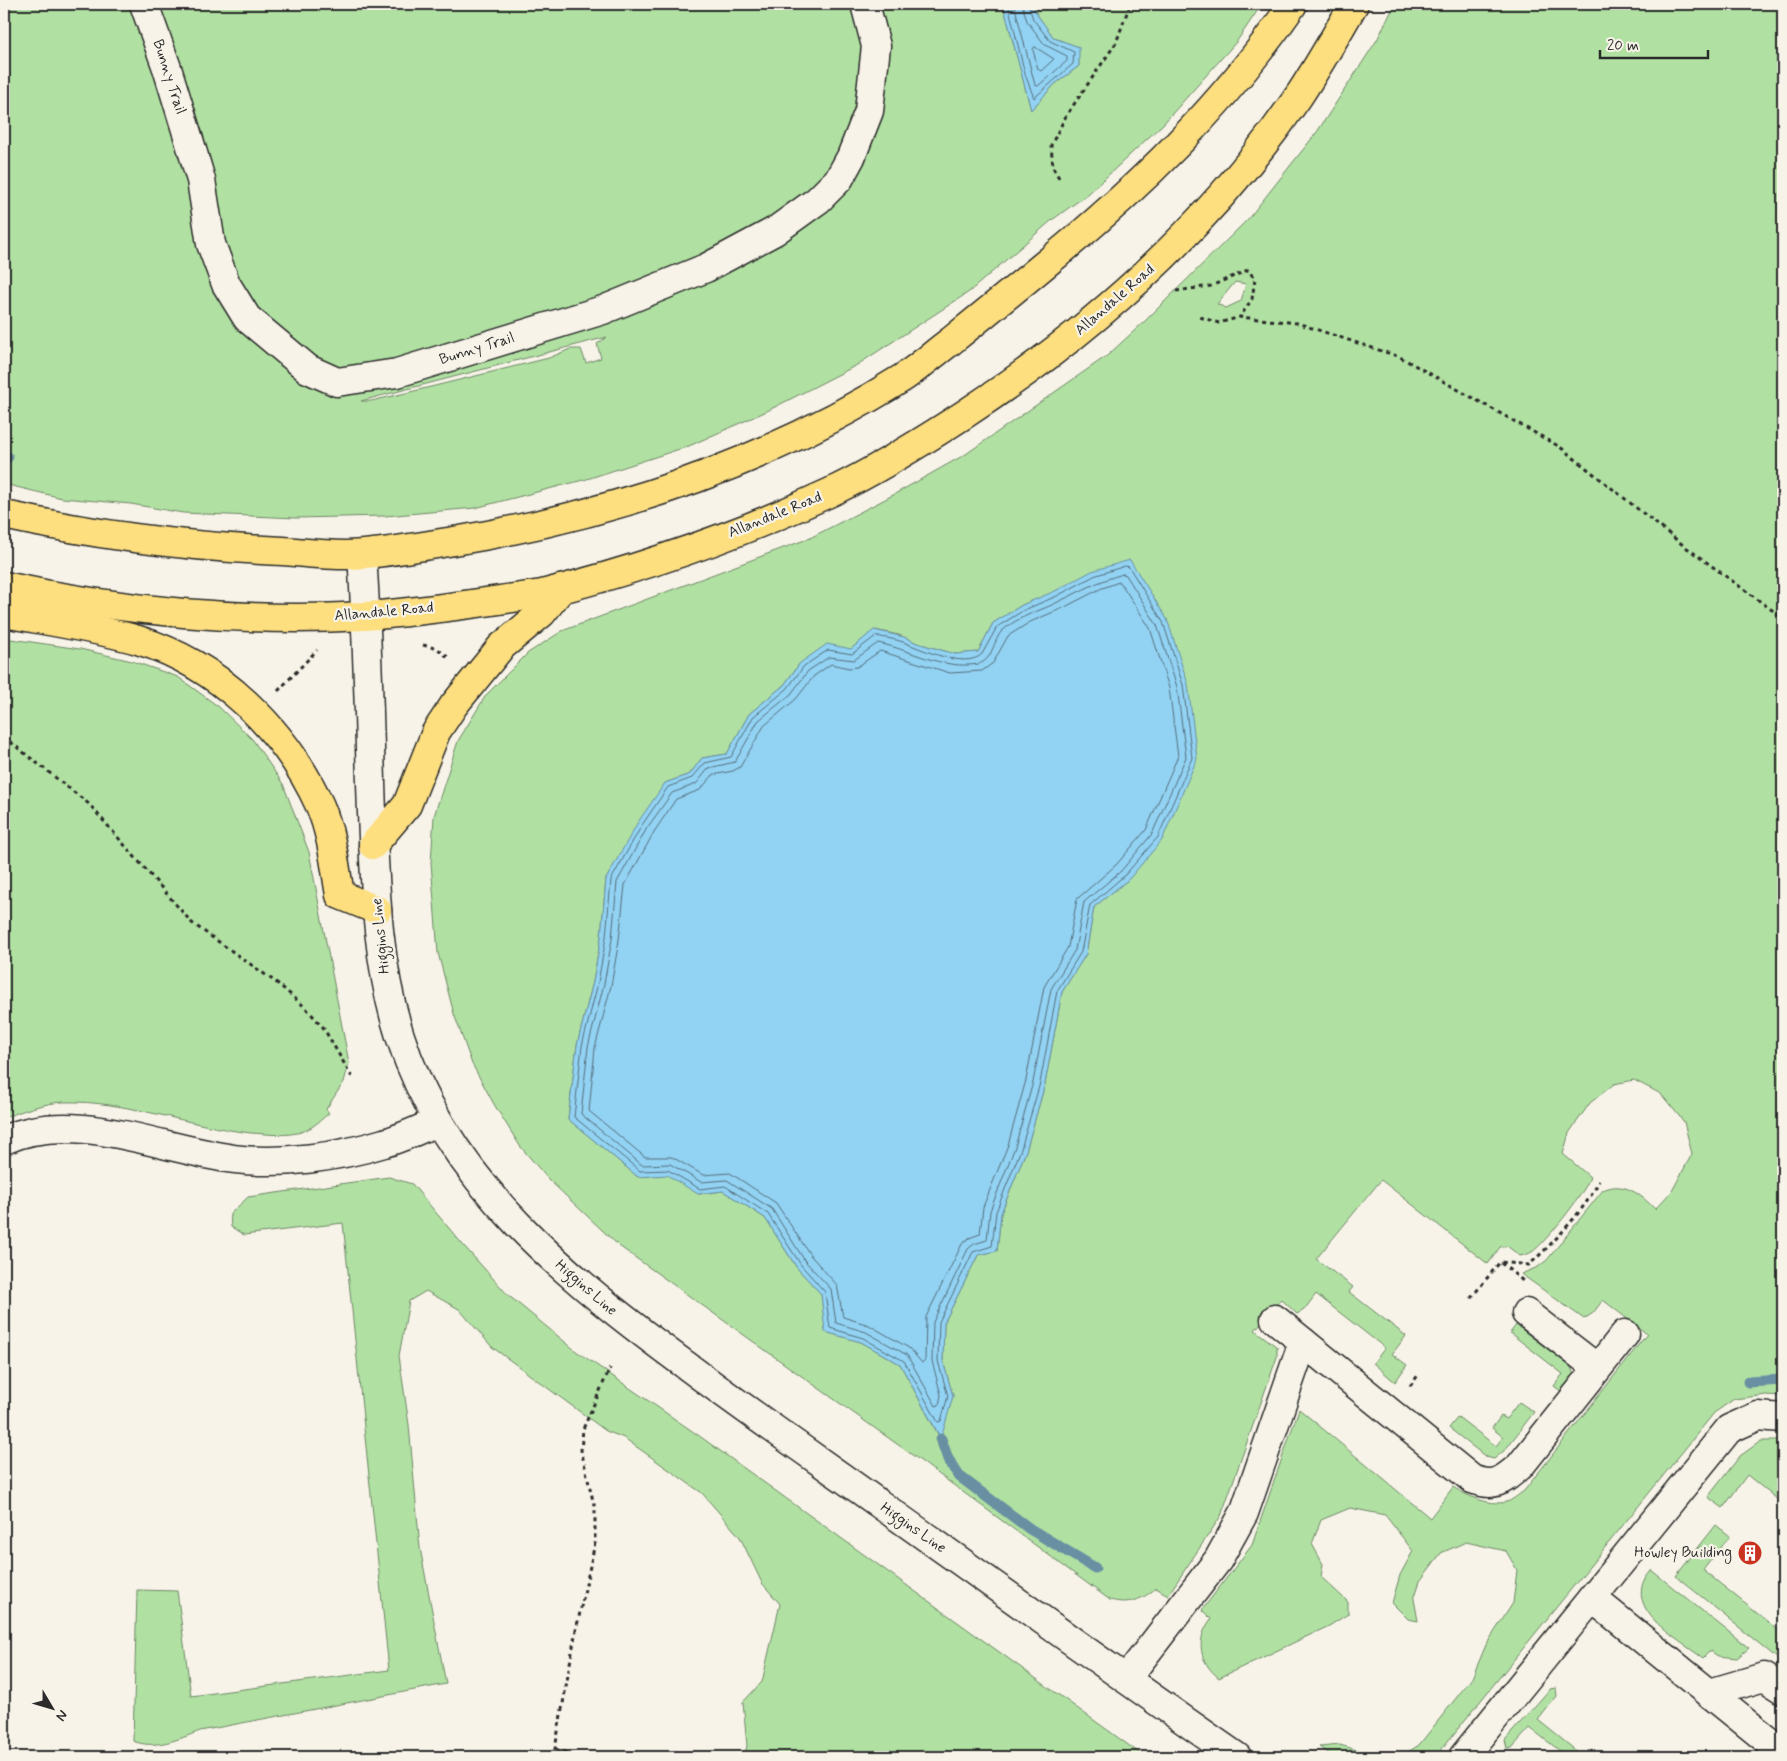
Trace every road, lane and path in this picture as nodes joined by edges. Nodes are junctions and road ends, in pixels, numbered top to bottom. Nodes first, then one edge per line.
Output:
1 (144, 4) edge
2 (865, 4) edge
3 (1130, 4) edge
4 (1293, 4) edge
5 (1354, 4) edge
6 (1059, 178) dead end
7 (1173, 291) dead end
8 (1200, 317) dead end
9 (1240, 317) junction
10 (4, 515) edge
11 (362, 555) junction
12 (4, 586) edge
13 (561, 589) junction
14 (4, 613) edge
15 (364, 616) junction
16 (1783, 618) edge
17 (419, 644) dead end
18 (319, 648) dead end
19 (451, 661) dead end
20 (275, 693) dead end
21 (4, 737) edge
22 (373, 845) junction
23 (377, 910) junction
24 (352, 1077) dead end
25 (437, 1122) junction
26 (4, 1140) edge
27 (1599, 1181) dead end
28 (1472, 1298) dead end
29 (1526, 1313) dead end
30 (1275, 1319) dead end
31 (1625, 1334) dead end
32 (1303, 1342) junction
33 (610, 1368) dead end
34 (1597, 1368) junction
35 (1783, 1418) edge
36 (1592, 1598) junction
37 (1126, 1679) junction
38 (1783, 1689) edge
39 (1710, 1693) junction
40 (555, 1749) junction
41 (1783, 1753) edge
42 (550, 1757) edge
43 (579, 1757) edge
44 (1236, 1757) edge
45 (1463, 1757) edge

1 - 2 street, Bunny Trail
3 - 6 path
4 - 11 main road
5 - 13 main road, Allandale Road
7 - 9 path
8 - 9 path
9 - 16 path
10 - 11 main road
11 - 15 street, Higgins Line
12 - 15 main road, Allandale Road
13 - 15 main road, Allandale Road
13 - 22 main road
14 - 23 main road
15 - 22 street, Higgins Line
17 - 19 path
18 - 20 path
21 - 24 path
22 - 23 street, Higgins Line
23 - 25 street, Higgins Line
25 - 26 street
25 - 37 street, Higgins Line
27 - 28 path
29 - 34 street
30 - 32 street
31 - 34 street
32 - 34 street
32 - 37 street
33 - 40 path
35 - 36 street
36 - 39 street
36 - 45 street
37 - 44 street, Higgins Line
38 - 39 street
39 - 41 street
40 - 42 path
40 - 43 path

